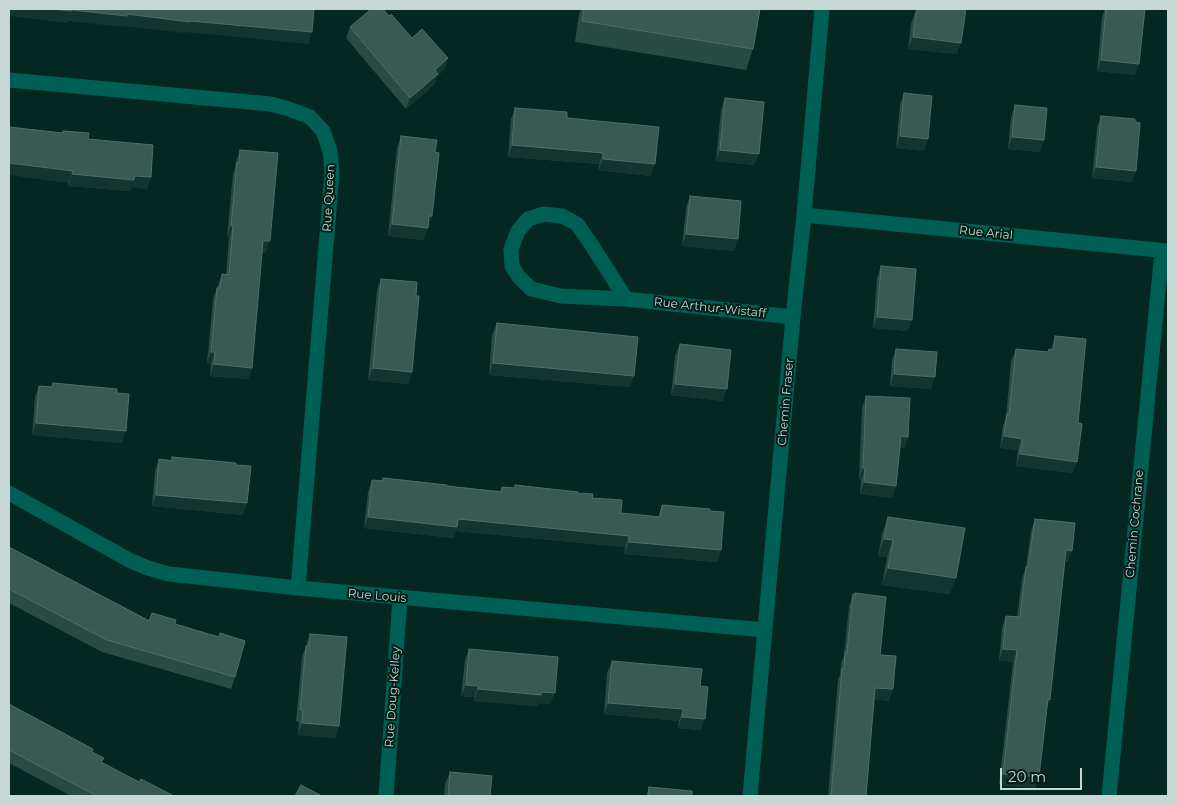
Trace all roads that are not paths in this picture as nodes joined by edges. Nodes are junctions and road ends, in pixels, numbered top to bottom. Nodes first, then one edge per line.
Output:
1 (822, 9) edge
2 (9, 80) edge
3 (804, 214) junction
4 (1165, 251) edge
5 (626, 299) junction
6 (793, 317) junction
7 (9, 493) edge
8 (298, 588) junction
9 (400, 598) junction
10 (766, 630) junction
11 (386, 796) edge
12 (750, 796) edge
13 (1109, 796) edge

1 - 3 street, Chemin Fraser
2 - 8 street, Rue Queen
3 - 4 street, Rue Arial
3 - 6 street, Chemin Fraser
4 - 13 street, Chemin Cochrane
5 - 5 street, Rue Arthur-Wistaff
5 - 6 street, Rue Arthur-Wistaff
6 - 10 street, Chemin Fraser
7 - 8 street, Rue Louis
8 - 9 street, Rue Louis
9 - 10 street, Rue Louis
9 - 11 street, Rue Doug-Kelley
10 - 12 street, Chemin Fraser

